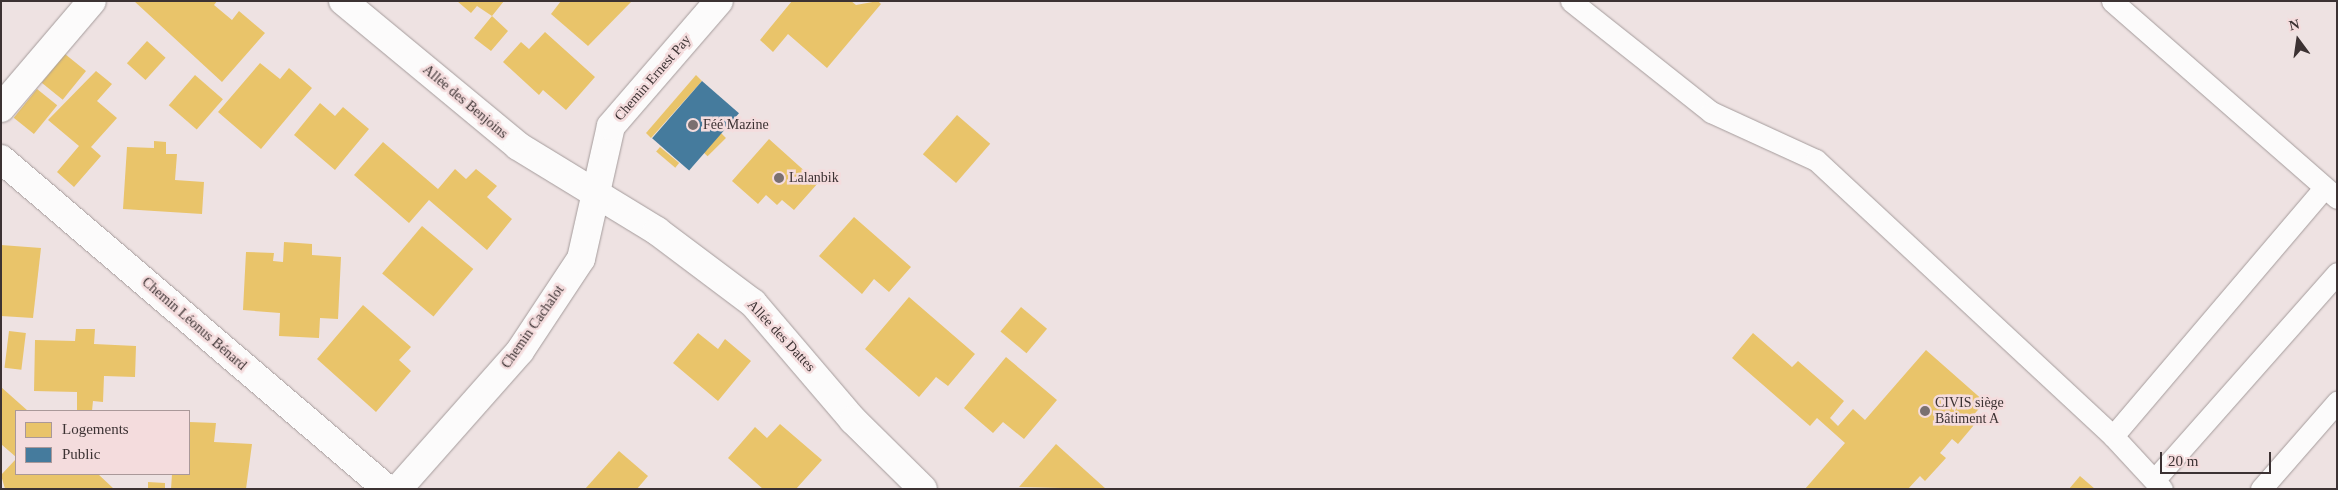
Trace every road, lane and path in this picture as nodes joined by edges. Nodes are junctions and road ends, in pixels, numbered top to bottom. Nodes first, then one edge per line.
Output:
1 (92, 1) edge
2 (343, 1) edge
3 (719, 1) edge
4 (1571, 1) edge
5 (2112, 1) edge
6 (1, 108) edge
7 (1, 159) edge
8 (594, 191) junction
9 (2330, 193) edge
10 (2337, 273) edge
11 (2337, 402) edge
12 (2113, 436) junction
13 (2158, 484) edge
14 (387, 489) edge
15 (398, 489) edge
16 (922, 489) edge
17 (2261, 489) edge

1 - 6 street
2 - 8 street, Allée des Benjoins
3 - 8 street, Chemin Ernest Pay
4 - 12 lane
5 - 9 lane
7 - 14 street, Chemin Léonus Bénard
8 - 15 street, Chemin Cachalot
8 - 16 street, Allée des Dattes
9 - 12 lane
10 - 13 lane
11 - 17 lane
12 - 13 lane

